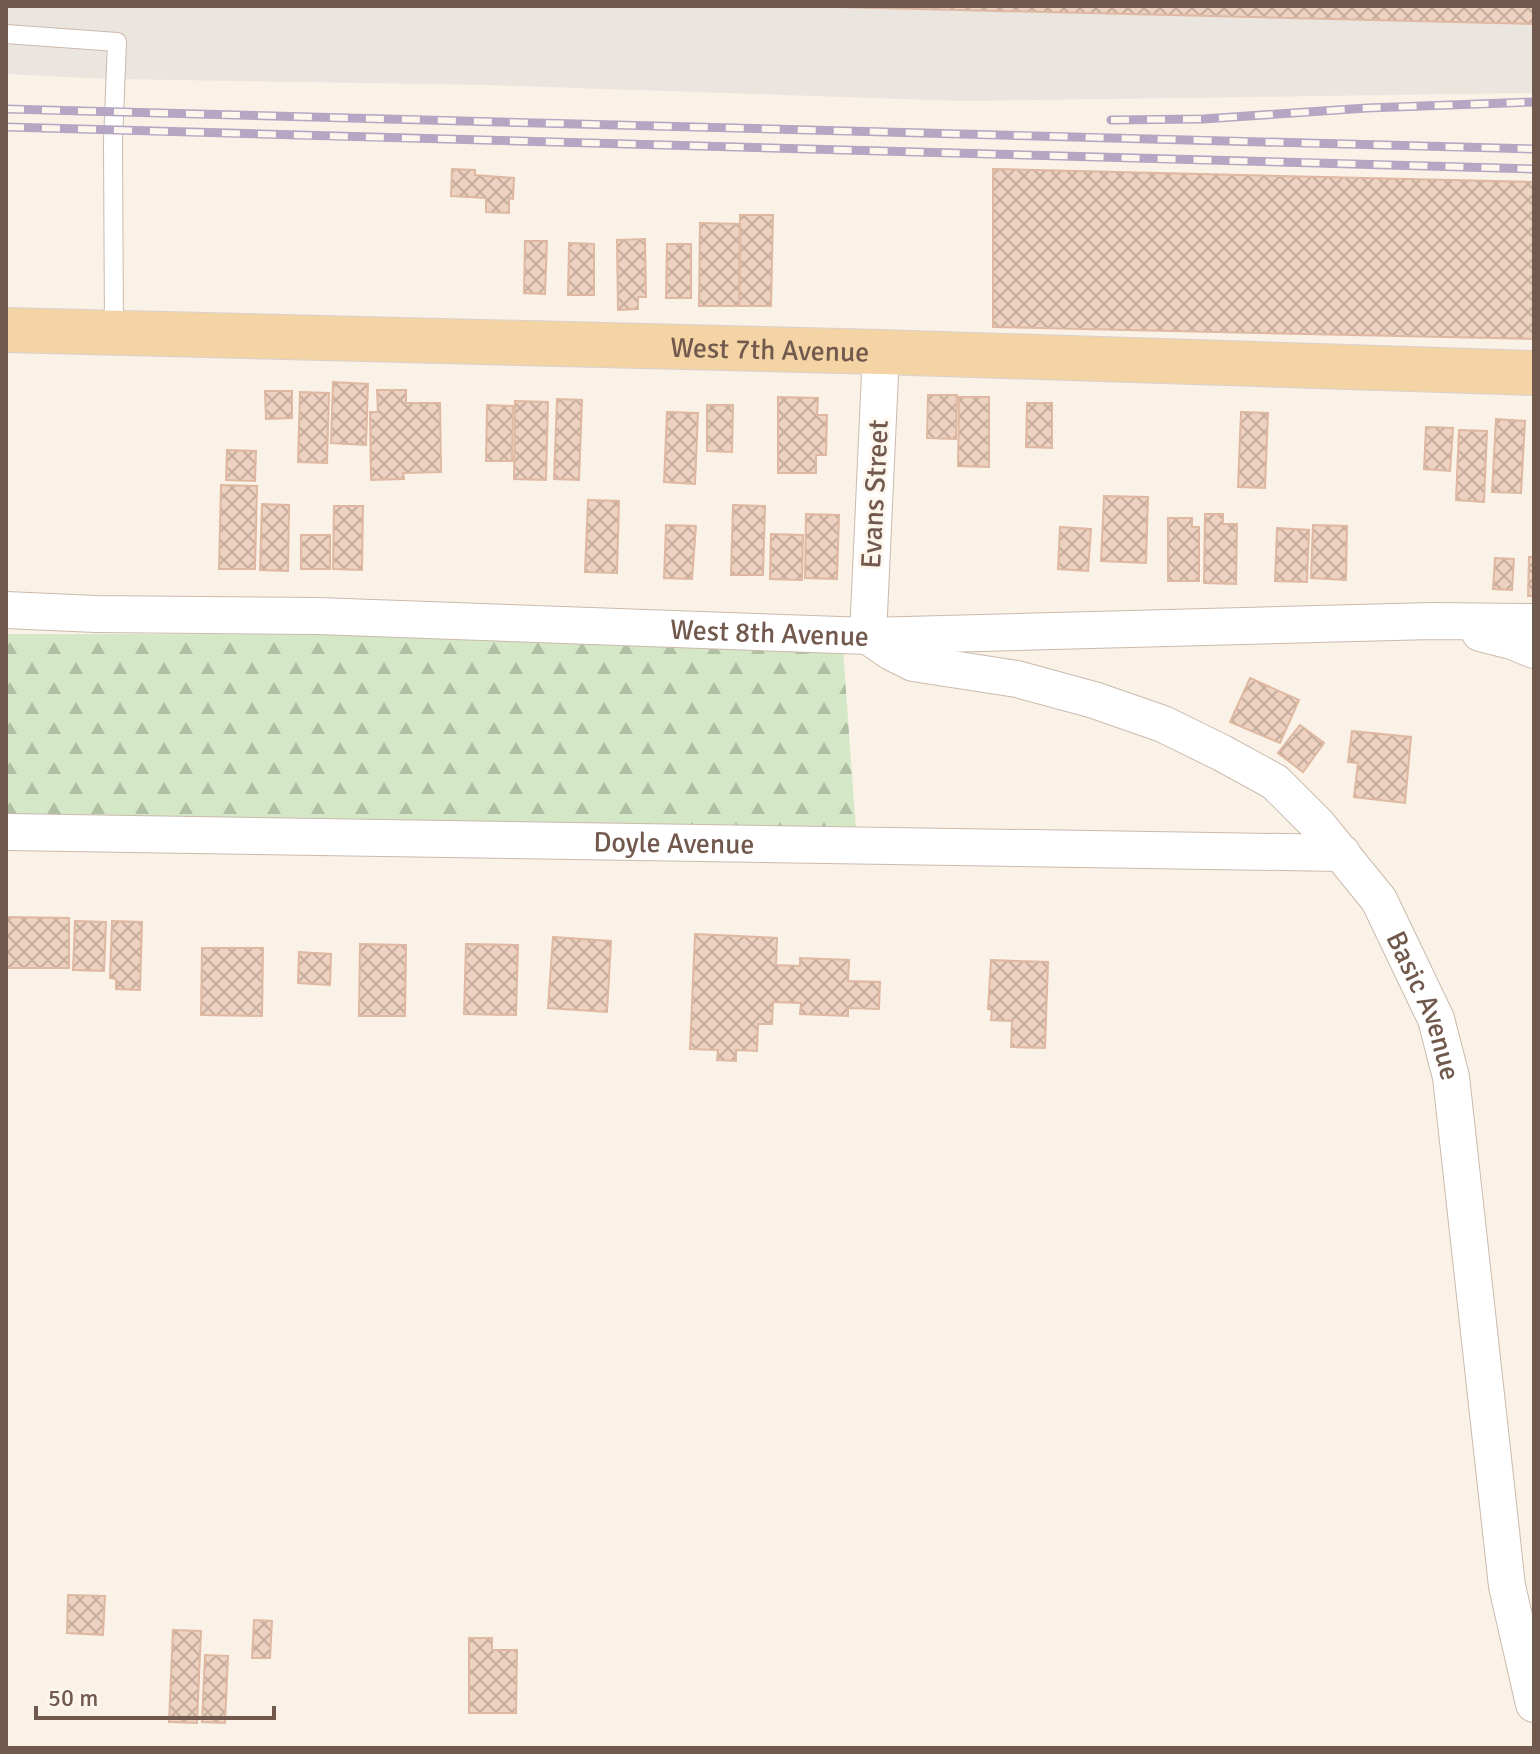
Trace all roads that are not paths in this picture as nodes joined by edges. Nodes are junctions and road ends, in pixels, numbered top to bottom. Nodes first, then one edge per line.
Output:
1 (6, 34) edge
2 (6, 330) edge
3 (114, 333) junction
4 (881, 352) junction
5 (1534, 373) edge
6 (6, 610) edge
7 (1432, 621) junction
8 (1534, 622) edge
9 (868, 636) junction
10 (1534, 650) edge
11 (6, 832) edge
12 (1342, 853) junction
13 (1534, 1704) edge

1 - 3 lane
2 - 3 main road, West 7th Avenue
3 - 4 main road, West 7th Avenue
4 - 5 main road, West 7th Avenue
4 - 9 street, Evans Street
6 - 9 street, West 8th Avenue
7 - 8 street, West 8th Avenue
7 - 9 street, West 8th Avenue
7 - 10 street
9 - 12 street, Basic Avenue
11 - 12 street, Doyle Avenue
12 - 13 street, Basic Avenue

